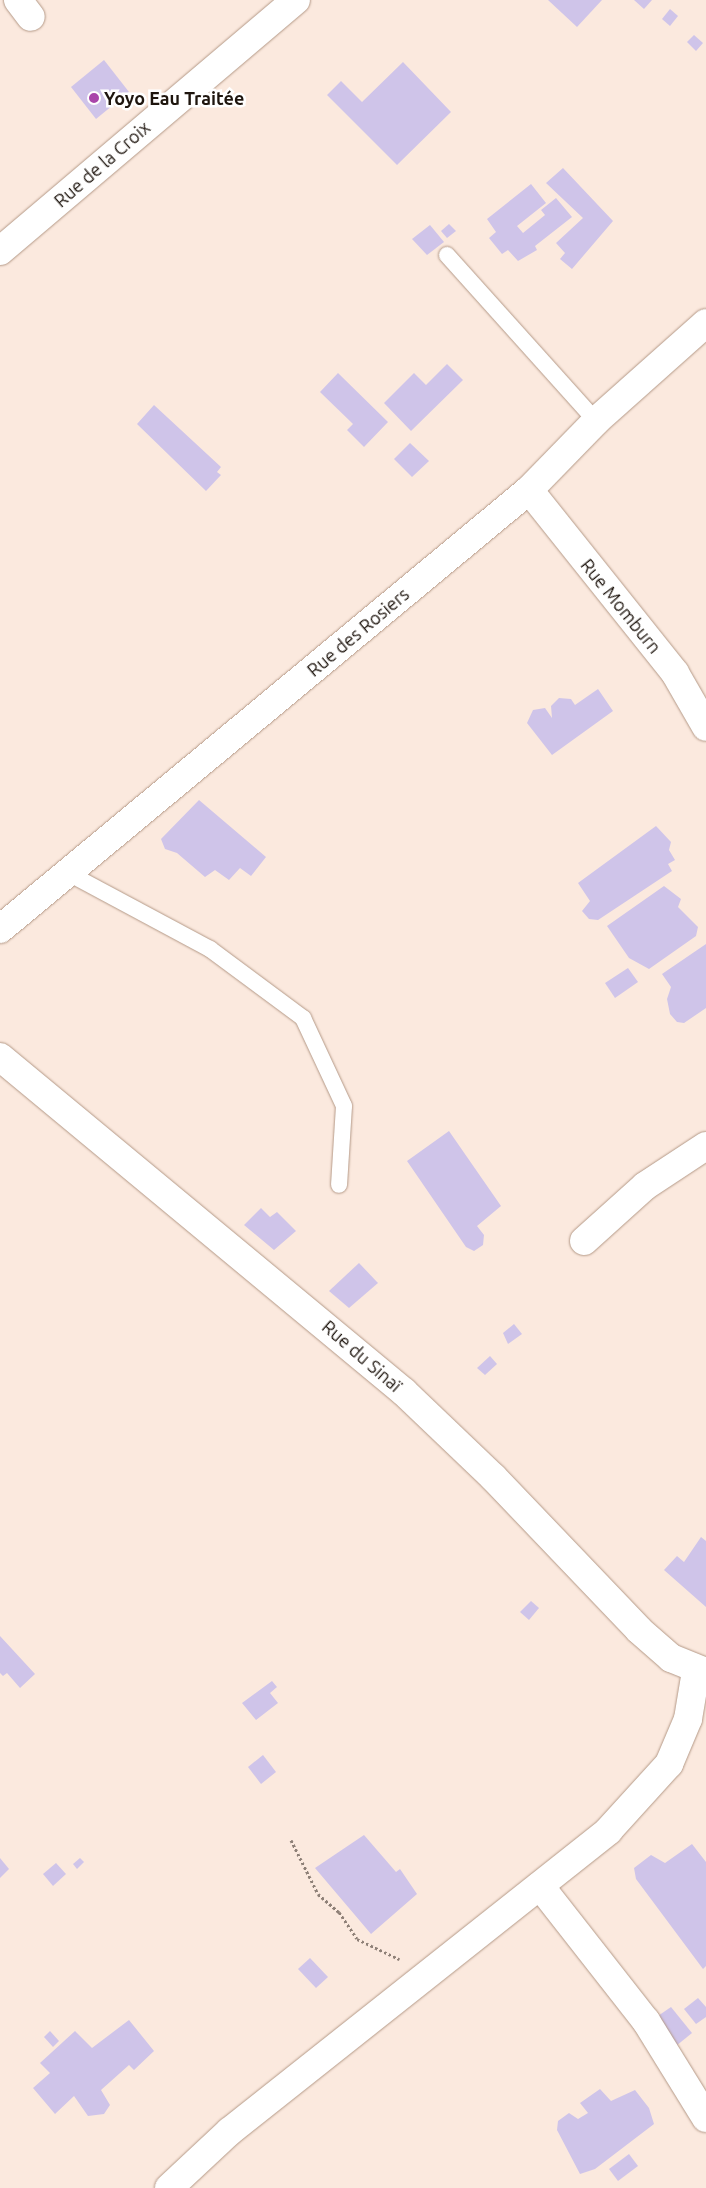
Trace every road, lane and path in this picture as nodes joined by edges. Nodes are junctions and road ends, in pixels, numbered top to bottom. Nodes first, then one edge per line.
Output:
1 (296, 0) edge
2 (0, 251) edge
3 (447, 255) dead end
4 (706, 324) edge
5 (596, 421) junction
6 (529, 490) junction
7 (706, 727) edge
8 (70, 874) junction
9 (0, 930) edge
10 (0, 1057) edge
11 (706, 1146) edge
12 (339, 1186) dead end
13 (584, 1241) dead end
14 (701, 1671) edge
15 (291, 1840) dead end
16 (540, 1886) junction
17 (418, 1982) junction
18 (706, 2118) edge
19 (169, 2188) edge

1 - 2 street, Rue de la Croix
3 - 5 lane
4 - 5 street, Rue des Rosiers
5 - 6 street, Rue des Rosiers
6 - 7 street, Rue Momburn
6 - 8 street, Rue des Rosiers
8 - 9 street, Rue des Rosiers
8 - 12 lane
10 - 14 street, Rue du Sinaï
11 - 13 street
14 - 16 street
15 - 17 path
16 - 17 street
16 - 18 street
17 - 19 street

